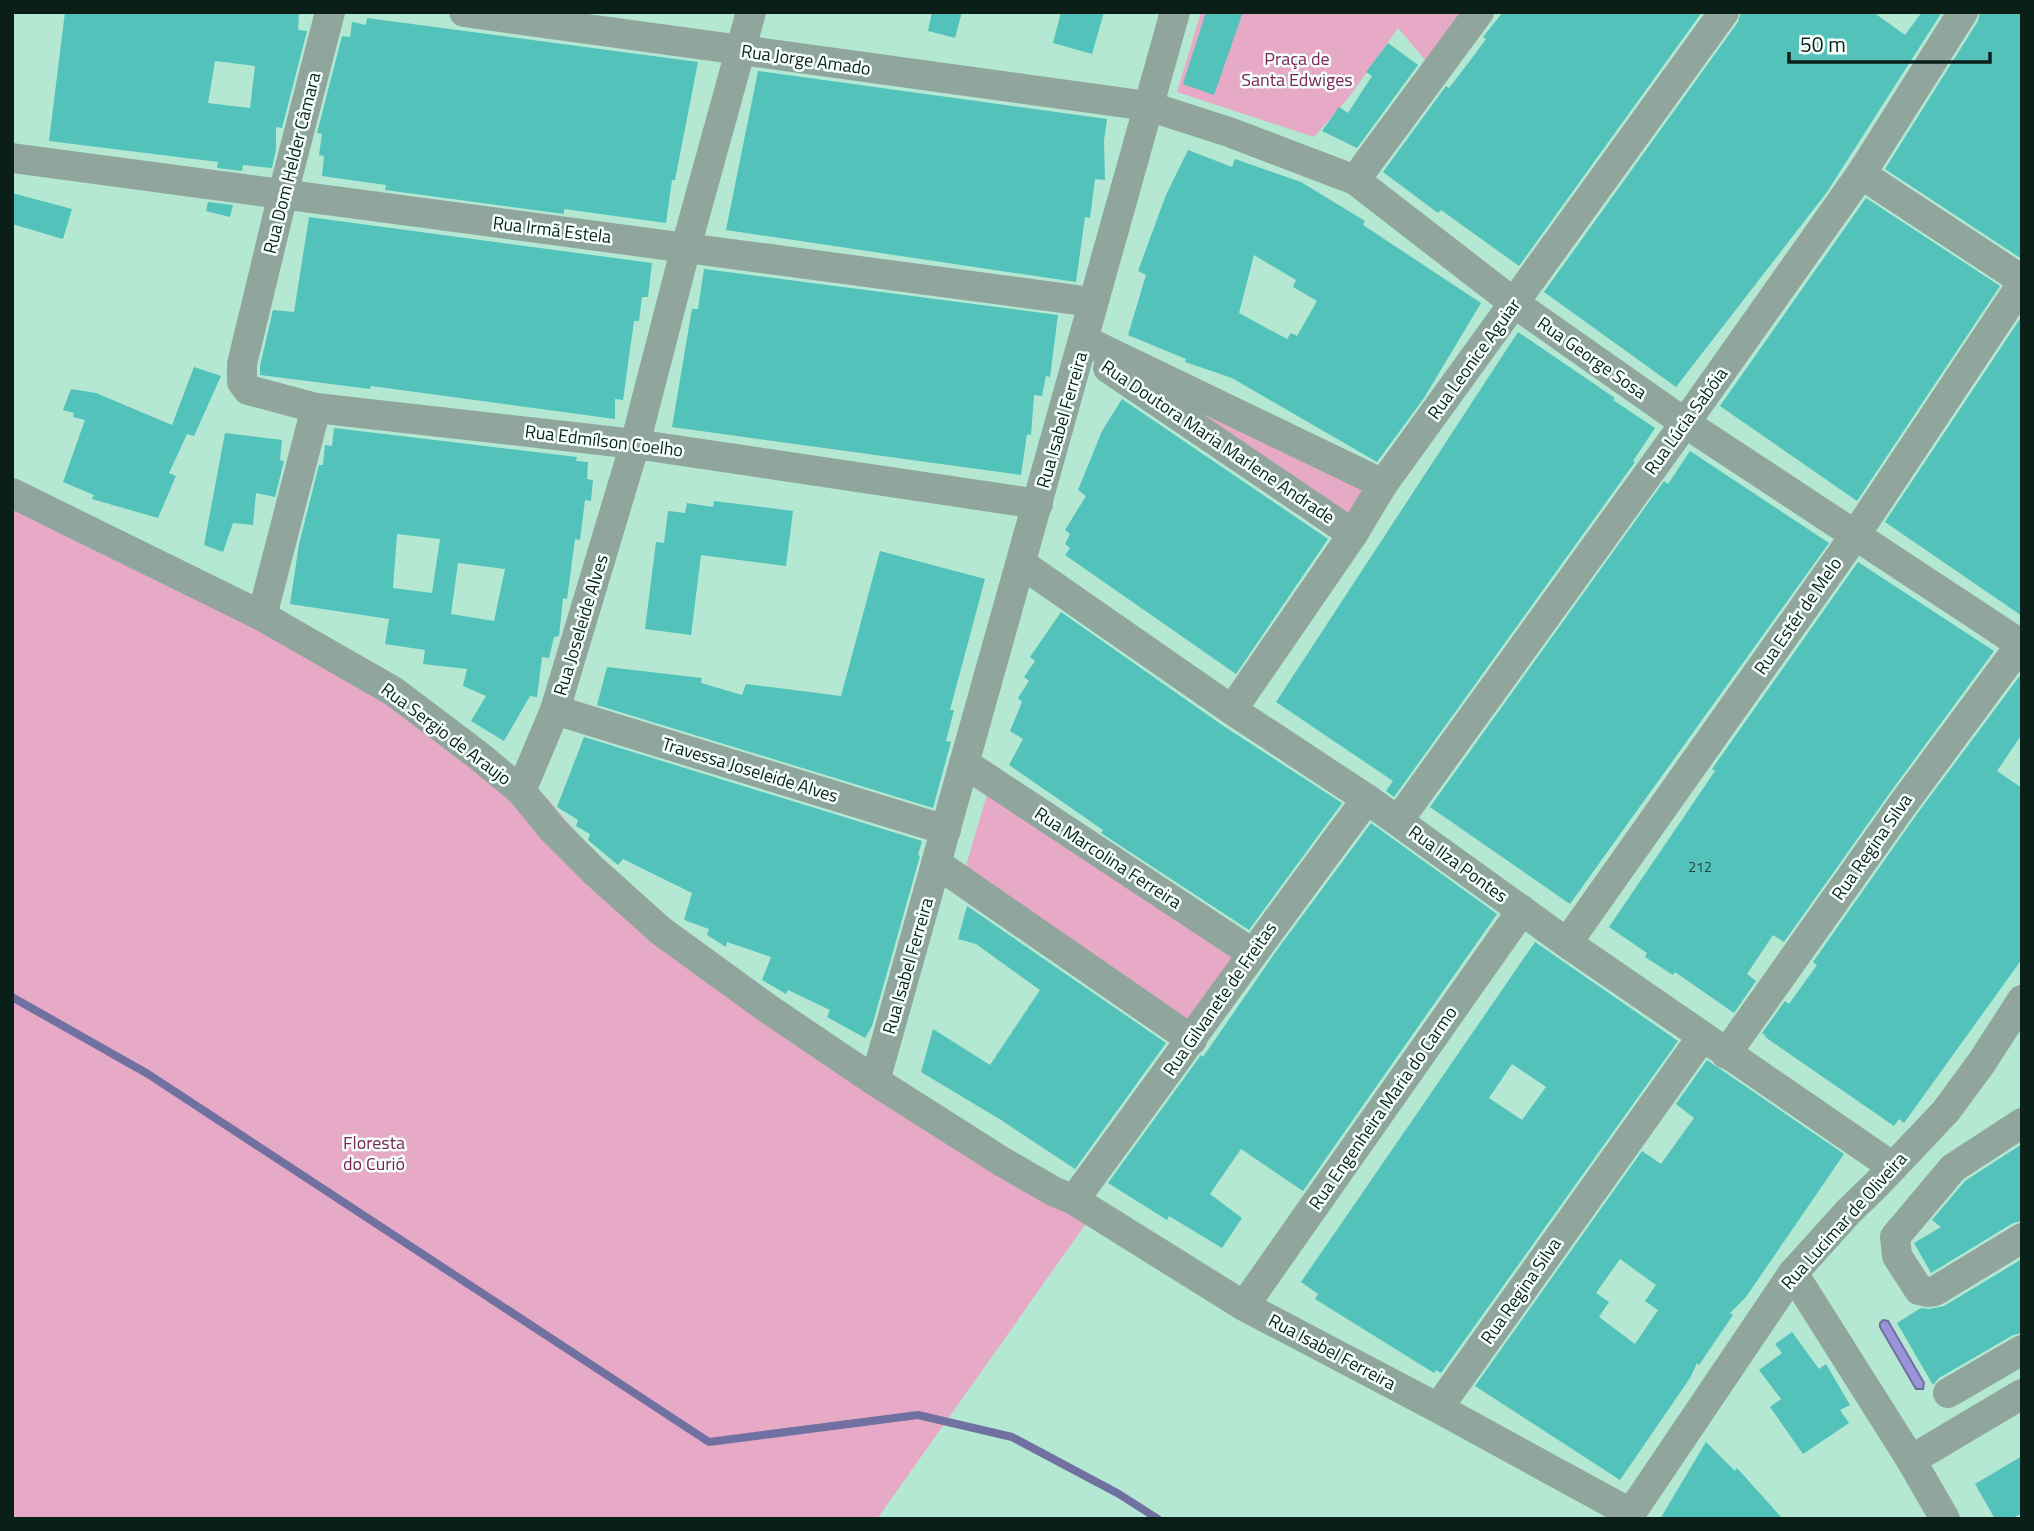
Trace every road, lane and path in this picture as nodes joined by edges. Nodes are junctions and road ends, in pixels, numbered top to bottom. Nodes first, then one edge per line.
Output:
1 (330, 12) edge
2 (464, 12) edge
3 (751, 12) edge
4 (1175, 12) edge
5 (1479, 12) edge
6 (1724, 12) edge
7 (1963, 12) edge
8 (741, 51) junction
9 (1148, 106) junction
10 (12, 158) edge
11 (1861, 174) junction
12 (1355, 180) junction
13 (283, 194) junction
14 (685, 247) junction
15 (2022, 282) edge
16 (1092, 302) junction
17 (1514, 303) junction
18 (255, 314) joint
19 (1083, 345) junction
20 (316, 408) junction
21 (1685, 424) junction
22 (635, 444) junction
23 (1383, 484) junction
24 (12, 493) edge
25 (1038, 504) junction
26 (1353, 534) junction
27 (1856, 534) junction
28 (1022, 564) junction
29 (262, 616) junction
30 (2021, 644) edge
31 (555, 710) junction
32 (1231, 710) junction
33 (964, 763) junction
34 (521, 791) junction
35 (1367, 799) junction
36 (1398, 821) junction
37 (946, 830) junction
38 (936, 863) junction
39 (1522, 911) junction
40 (1567, 943) junction
41 (1252, 953) junction
42 (2022, 1000) edge
43 (1702, 1037) junction
44 (1192, 1040) junction
45 (1726, 1054) junction
46 (875, 1081) junction
47 (2022, 1123) edge
48 (1894, 1167) junction
49 (1074, 1200) junction
50 (2022, 1238) edge
51 (1793, 1273) junction
52 (1244, 1306) junction
53 (2022, 1350) edge
54 (1948, 1392) dead end
55 (2022, 1394) edge
56 (1438, 1408) junction
57 (1911, 1460) junction
58 (1629, 1516) edge
59 (1945, 1519) edge

1 - 13 street, Rua Dom Helder Câmara
2 - 8 street, Rua Jorge Amado
3 - 8 street, Rua Joseleide Alves
4 - 9 street, Rua Isabel Ferreira
5 - 12 street
6 - 17 street, Rua Leonice Aguiar
7 - 11 street, Rua Lúcia Sabóia
8 - 9 street, Rua Jorge Amado
8 - 14 street, Rua Joseleide Alves
9 - 12 street, Rua George Sosa
9 - 16 street, Rua Isabel Ferreira
10 - 13 street, Rua Irmã Estela
11 - 15 street
11 - 21 street, Rua Lúcia Sabóia
12 - 17 street, Rua George Sosa
13 - 14 street, Rua Irmã Estela
13 - 18 street, Rua Dom Helder Câmara
14 - 16 street, Rua Irmã Estela
14 - 22 street, Rua Joseleide Alves
15 - 27 street, Rua Estér de Melo
16 - 19 street, Rua Isabel Ferreira
17 - 21 street, Rua George Sosa
17 - 23 street, Rua Leonice Aguiar
18 - 20 street, Rua Edmílson Coelho
19 - 23 street
19 - 25 street, Rua Isabel Ferreira
19 - 26 street, Rua Doutora Maria Marlene Andrade
20 - 22 street, Rua Edmílson Coelho
20 - 29 street
21 - 27 street, Rua George Sosa
21 - 36 street, Rua Lúcia Sabóia
22 - 25 street, Rua Edmílson Coelho
22 - 31 street, Rua Joseleide Alves
23 - 26 street, Rua Leonice Aguiar
24 - 29 street, Rua Sergio de Araujo
25 - 28 street, Rua Isabel Ferreira
26 - 32 street, Rua Leonice Aguiar
27 - 30 street, Rua George Sosa
27 - 40 street, Rua Estér de Melo
28 - 32 street, Rua Ilza Pontes
28 - 33 street, Rua Isabel Ferreira
29 - 34 street, Rua Sergio de Araujo
30 - 45 street, Rua Regina Silva
31 - 34 street, Rua Joseleide Alves
31 - 37 street, Travessa Joseleide Alves
32 - 35 street, Rua Ilza Pontes
33 - 37 street, Rua Isabel Ferreira
33 - 41 street, Rua Marcolina Ferreira
34 - 46 street
35 - 36 street, Rua Ilza Pontes
35 - 41 street, Rua Gilvanete de Freitas
36 - 39 street, Rua Ilza Pontes
37 - 38 street, Rua Isabel Ferreira
38 - 44 street
38 - 46 street, Rua Isabel Ferreira
39 - 40 street, Rua Ilza Pontes
39 - 52 street, Rua Engenheira Maria do Carmo
40 - 43 street, Rua Ilza Pontes
41 - 44 street, Rua Gilvanete de Freitas
42 - 48 street, Rua Lucimar de Oliveira
43 - 45 street, Rua Ilza Pontes
43 - 56 street, Rua Regina Silva
44 - 49 street, Rua Gilvanete de Freitas
45 - 48 street, Rua Ilza Pontes
46 - 49 street, Rua Isabel Ferreira
47 - 50 street
48 - 51 street, Rua Lucimar de Oliveira
49 - 52 street, Rua Isabel Ferreira
51 - 57 street
51 - 58 street, Rua Lucimar de Oliveira
52 - 56 street, Rua Isabel Ferreira
53 - 54 street
55 - 57 street
56 - 58 street, Rua Isabel Ferreira
57 - 59 street

